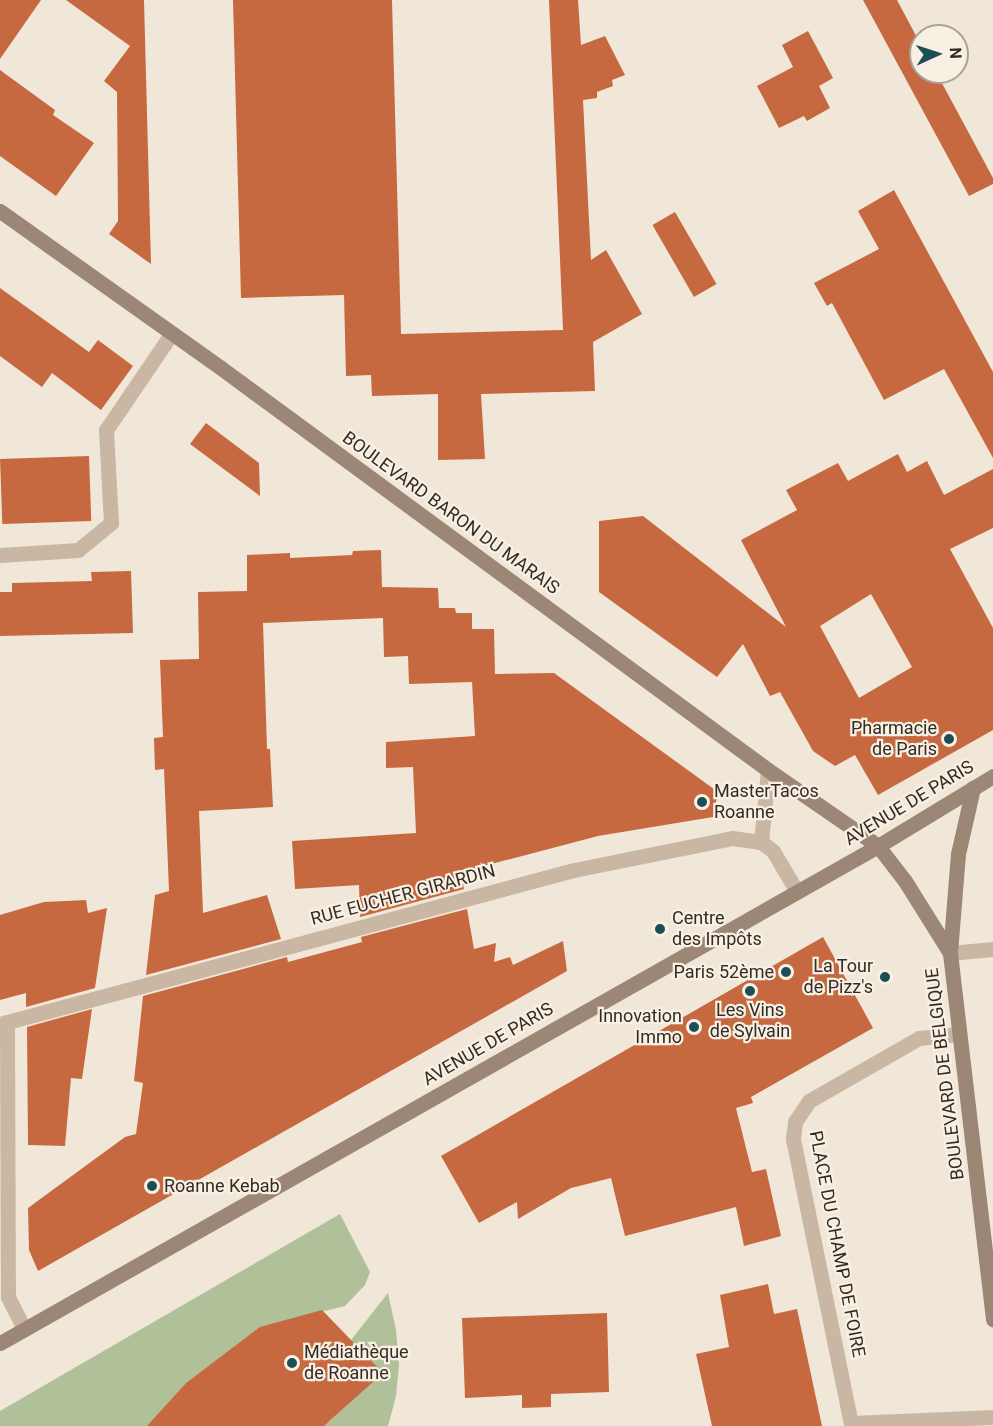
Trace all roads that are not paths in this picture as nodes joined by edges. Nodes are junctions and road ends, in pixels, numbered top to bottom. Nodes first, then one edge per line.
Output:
1 (0, 211) edge
2 (172, 333) junction
3 (0, 555) edge
4 (768, 770) junction
5 (993, 776) edge
6 (973, 788) junction
7 (761, 842) junction
8 (878, 846) junction
9 (796, 890) junction
10 (993, 949) edge
11 (950, 953) junction
12 (3, 1023) edge
13 (959, 1034) junction
14 (993, 1319) edge
15 (24, 1329) junction
16 (0, 1343) edge
17 (993, 1417) edge
18 (851, 1425) edge

1 - 2 main road, BOULEVARD BARON DU MARAIS
2 - 3 street
2 - 4 main road, BOULEVARD BARON DU MARAIS
4 - 7 street
4 - 8 main road, BOULEVARD BARON DU MARAIS
5 - 6 main road, AVENUE DE PARIS
6 - 8 main road, AVENUE DE PARIS
6 - 11 main road
7 - 9 street
7 - 12 street, RUE EUCHER GIRARDIN
8 - 9 main road, AVENUE DE PARIS
8 - 11 main road, BOULEVARD DE BELGIQUE
9 - 15 main road, AVENUE DE PARIS
10 - 11 street
11 - 13 main road, BOULEVARD DE BELGIQUE
12 - 15 street
13 - 14 main road, BOULEVARD DE BELGIQUE
13 - 18 street, PLACE DU CHAMP DE FOIRE
15 - 16 main road, AVENUE DE PARIS
17 - 18 street, PLACE DU CHAMP DE FOIRE

